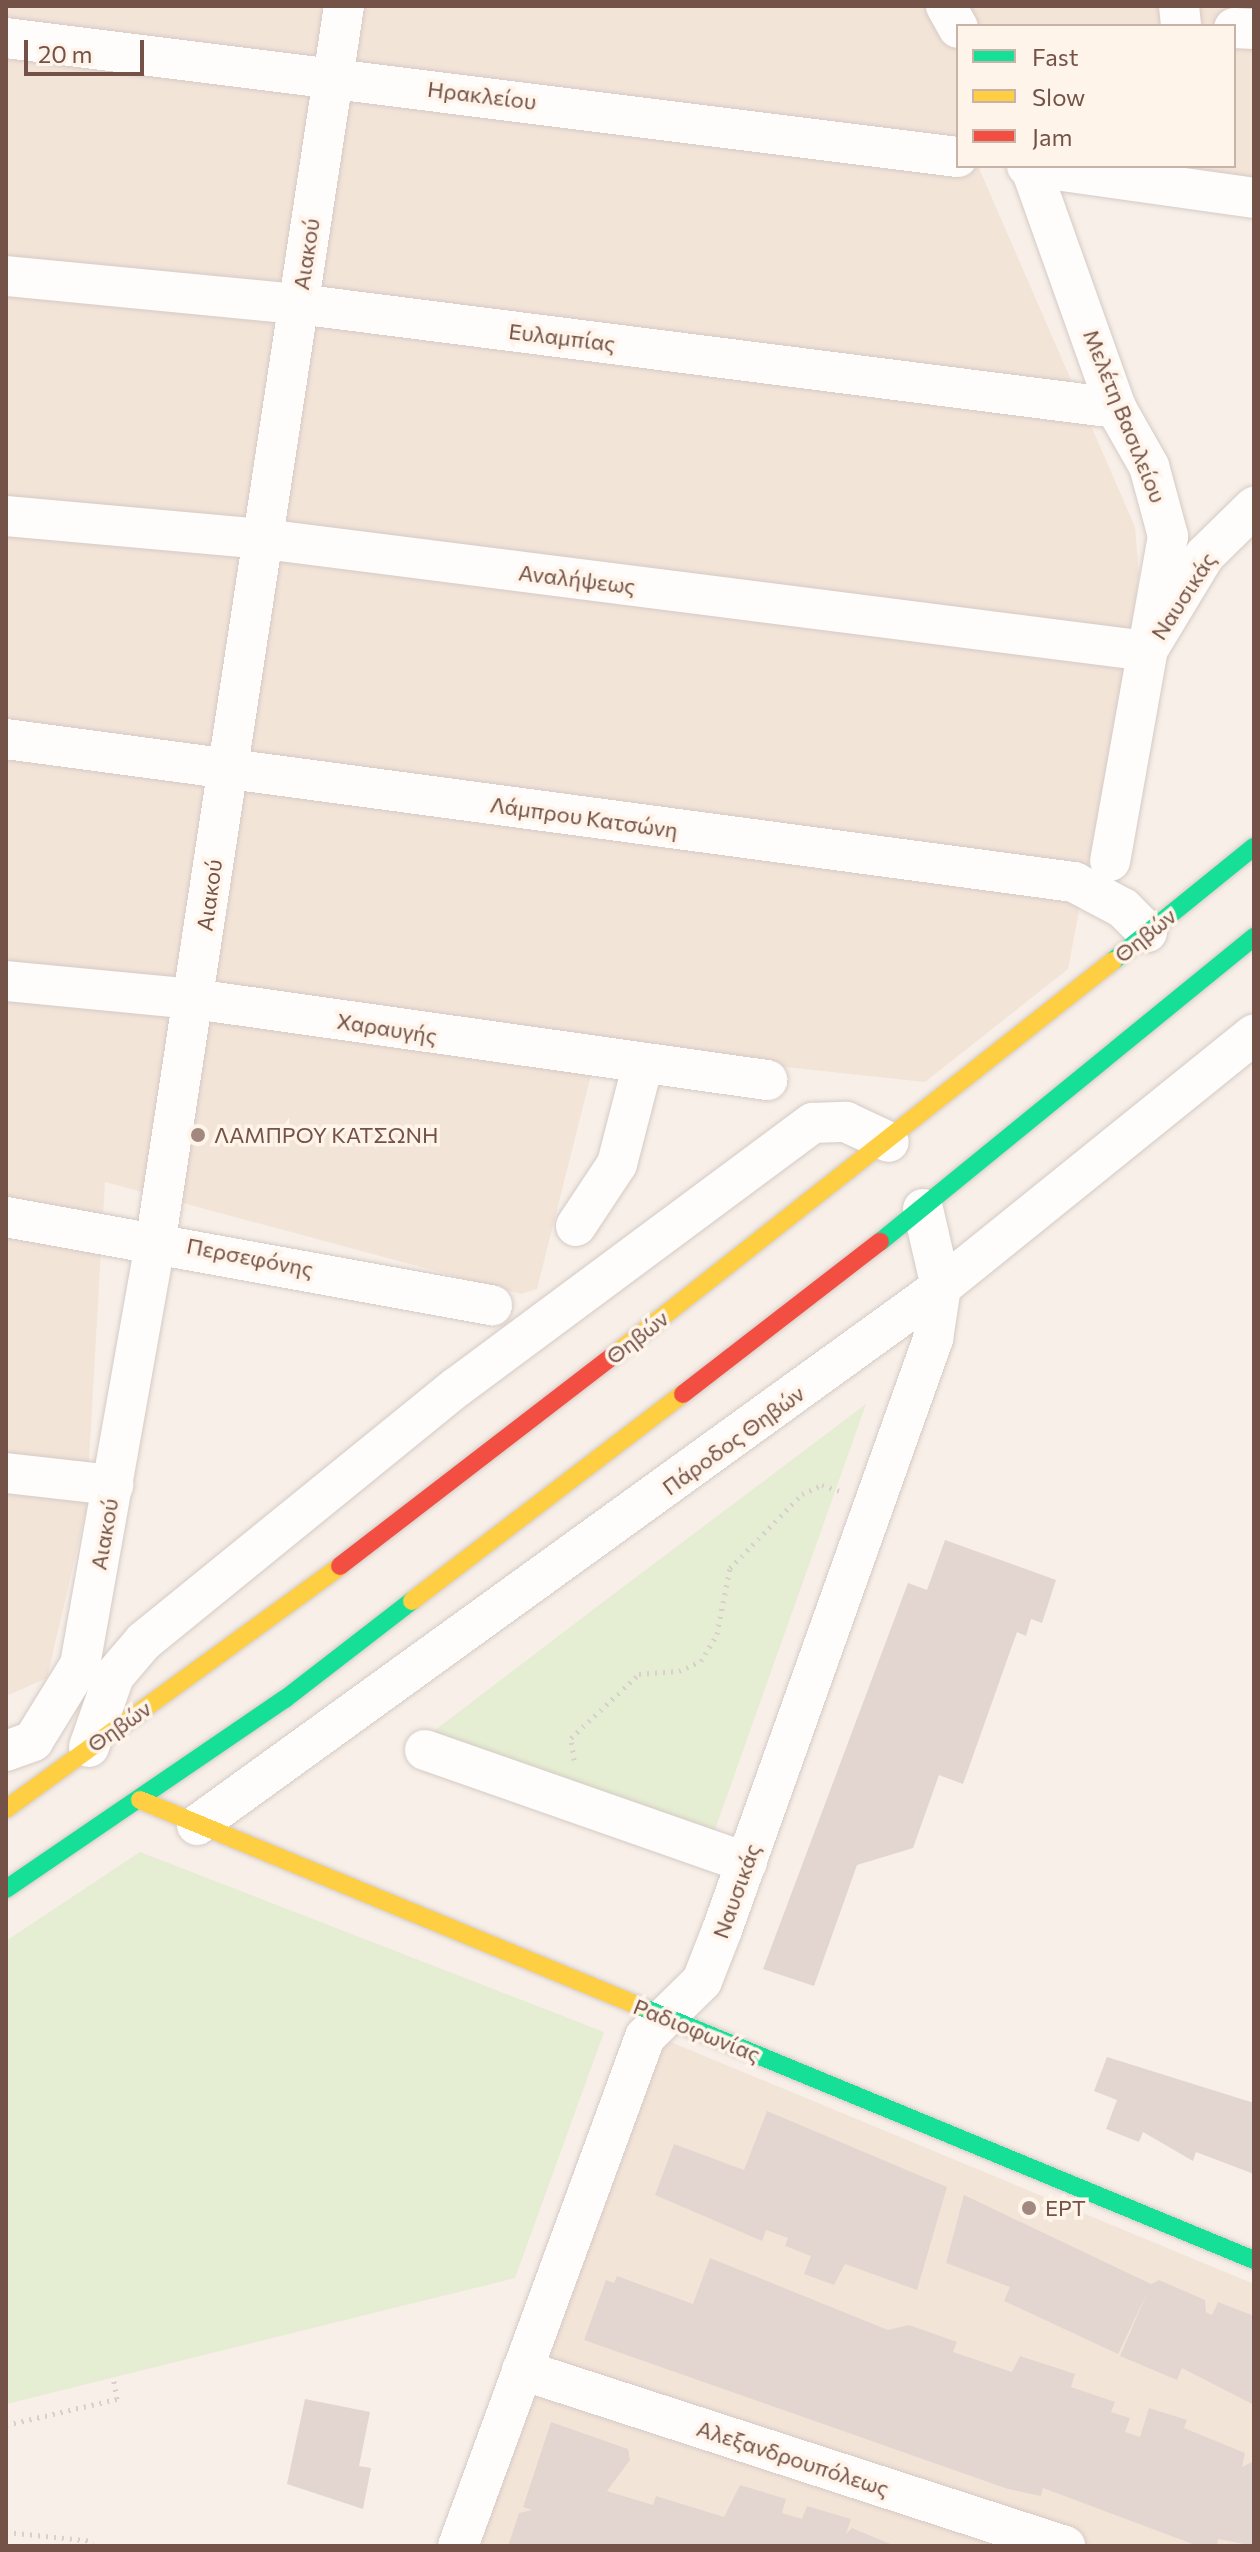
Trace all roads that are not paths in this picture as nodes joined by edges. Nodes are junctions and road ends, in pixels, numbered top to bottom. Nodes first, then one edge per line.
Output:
1 (344, 6) edge
2 (946, 6) edge
3 (956, 24) edge
4 (6, 38) edge
5 (333, 76) junction
6 (956, 157) edge
7 (1030, 168) edge
8 (1058, 168) edge
9 (1188, 177) edge
10 (1254, 198) edge
11 (6, 276) edge
12 (298, 304) junction
13 (1116, 408) junction
14 (1254, 507) edge
15 (6, 516) edge
16 (264, 539) junction
17 (1147, 651) junction
18 (6, 739) edge
19 (227, 770) junction
20 (1254, 847) edge
21 (1110, 861) dead end
22 (1147, 932) junction
23 (1254, 937) edge
24 (6, 981) edge
25 (194, 999) junction
26 (1254, 1034) edge
27 (642, 1067) junction
28 (767, 1080) dead end
29 (889, 1142) junction
30 (923, 1209) junction
31 (6, 1217) edge
32 (576, 1226) dead end
33 (156, 1239) junction
34 (941, 1287) junction
35 (492, 1305) dead end
36 (6, 1473) edge
37 (113, 1485) junction
38 (89, 1747) junction
39 (425, 1750) dead end
40 (6, 1751) edge
41 (140, 1800) junction
42 (6, 1809) edge
43 (197, 1825) junction
44 (747, 1863) junction
45 (6, 1889) edge
46 (667, 2018) junction
47 (1254, 2260) edge
48 (522, 2370) junction
49 (458, 2546) edge
50 (1065, 2546) edge

1 - 5 street, Αιακού
2 - 3 street
4 - 5 street, Ηρακλείου
5 - 6 street, Ηρακλείου
5 - 12 street, Αιακού
7 - 13 street, Μελέτη Βασιλείου
8 - 9 street
9 - 10 street
11 - 12 street, Ευλαμπίας
12 - 13 street, Ευλαμπίας
12 - 16 street, Αιακού
13 - 17 street, Μελέτη Βασιλείου
14 - 17 street, Ναυσικάς
15 - 16 street, Αναλήψεως
16 - 17 street, Αναλήψεως
16 - 19 street, Αιακού
17 - 21 street, Μελέτη Βασιλείου
18 - 19 street, Λάμπρου Κατσώνη
19 - 22 street, Λάμπρου Κατσώνη
19 - 25 street, Αιακού
20 - 22 main road, Θηβών
22 - 29 main road, Θηβών
23 - 30 main road
24 - 25 street, Χαραυγής
25 - 27 street, Χαραυγής
25 - 33 street, Αιακού
26 - 34 street, Πάροδος Θηβών
27 - 28 street, Χαραυγής
27 - 32 street
29 - 38 main road, Θηβών
29 - 38 street
30 - 34 street, Ναυσικάς
30 - 41 main road
31 - 33 street, Περσεφόνης
33 - 35 street, Περσεφόνης
33 - 37 street, Αιακού
34 - 43 street, Πάροδος Θηβών
34 - 44 street, Ναυσικάς
36 - 37 street
37 - 40 street, Αιακού
38 - 42 main road, Θηβών
39 - 44 street
41 - 43 main road, Ραδιοφωνίας
41 - 45 main road
43 - 46 main road, Ραδιοφωνίας
44 - 46 street, Ναυσικάς
46 - 47 main road, Ραδιοφωνίας
46 - 48 street, Ναυσικάς
48 - 49 street, Ναυσικάς
48 - 50 street, Αλεξανδρουπόλεως

